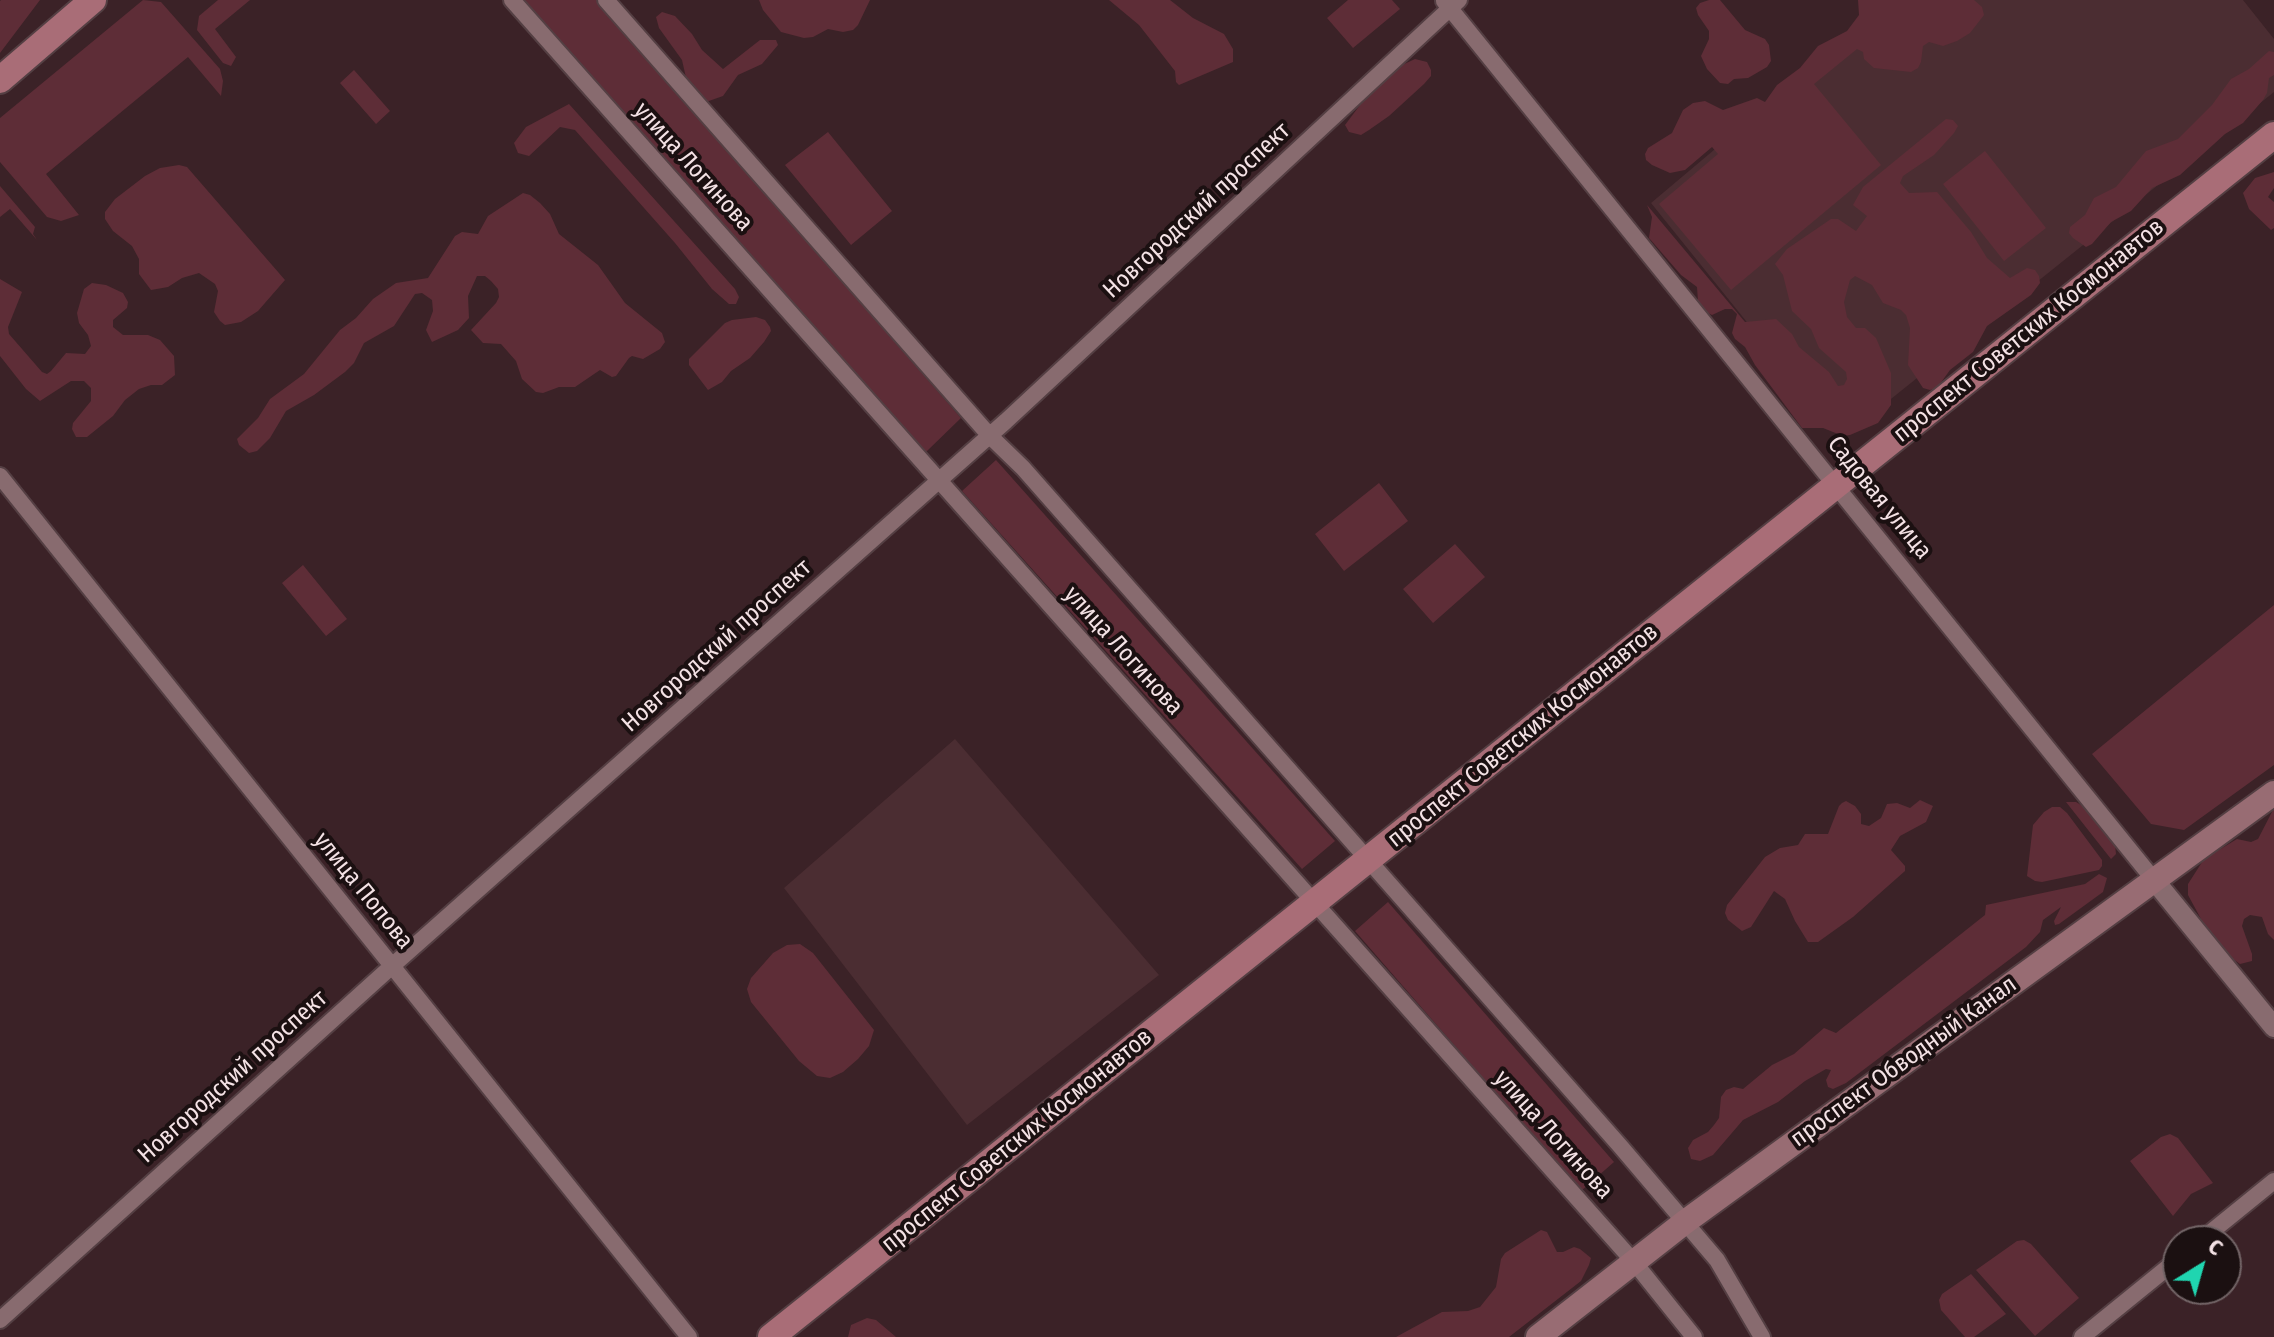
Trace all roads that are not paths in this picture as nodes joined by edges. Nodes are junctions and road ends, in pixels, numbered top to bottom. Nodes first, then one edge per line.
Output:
1 (93, 0) edge
2 (512, 0) edge
3 (606, 0) edge
4 (1451, 3) edge
5 (0, 80) edge
6 (2274, 135) edge
7 (990, 436) junction
8 (0, 476) edge
9 (940, 481) junction
10 (1836, 486) junction
11 (2274, 793) edge
12 (1366, 861) junction
13 (2154, 880) junction
14 (1314, 903) junction
15 (392, 966) junction
16 (2274, 1027) edge
17 (2274, 1181) edge
18 (1685, 1222) junction
19 (2220, 1225) edge
20 (1634, 1262) junction
21 (2162, 1272) edge
22 (0, 1320) edge
23 (689, 1337) edge
24 (771, 1337) edge
25 (1538, 1337) edge
26 (1694, 1337) edge
27 (1762, 1337) edge
28 (2082, 1337) edge

1 - 5 main road
2 - 9 street, улица Логинова
3 - 7 street, улица Логинова
4 - 7 street, Новгородский проспект
4 - 10 street, Садовая улица
6 - 10 main road, проспект Советских Космонавтов
7 - 9 street, Новгородский проспект
7 - 12 street, улица Логинова
8 - 15 street, улица Попова
9 - 14 street, улица Логинова
9 - 15 street, Новгородский проспект
10 - 12 main road, проспект Советских Космонавтов
10 - 13 street, Садовая улица
11 - 13 main road, проспект Обводный Канал
12 - 14 main road, проспект Советских Космонавтов
12 - 18 street, улица Логинова
13 - 16 street, Садовая улица
13 - 18 main road, проспект Обводный Канал
14 - 20 street, улица Логинова
14 - 24 main road, проспект Советских Космонавтов
15 - 22 street, Новгородский проспект
15 - 23 street, улица Попова
17 - 19 street
18 - 20 main road, проспект Обводный Канал
18 - 27 street, улица Логинова
20 - 25 main road, проспект Обводный Канал
20 - 26 street, улица Логинова
21 - 28 street

